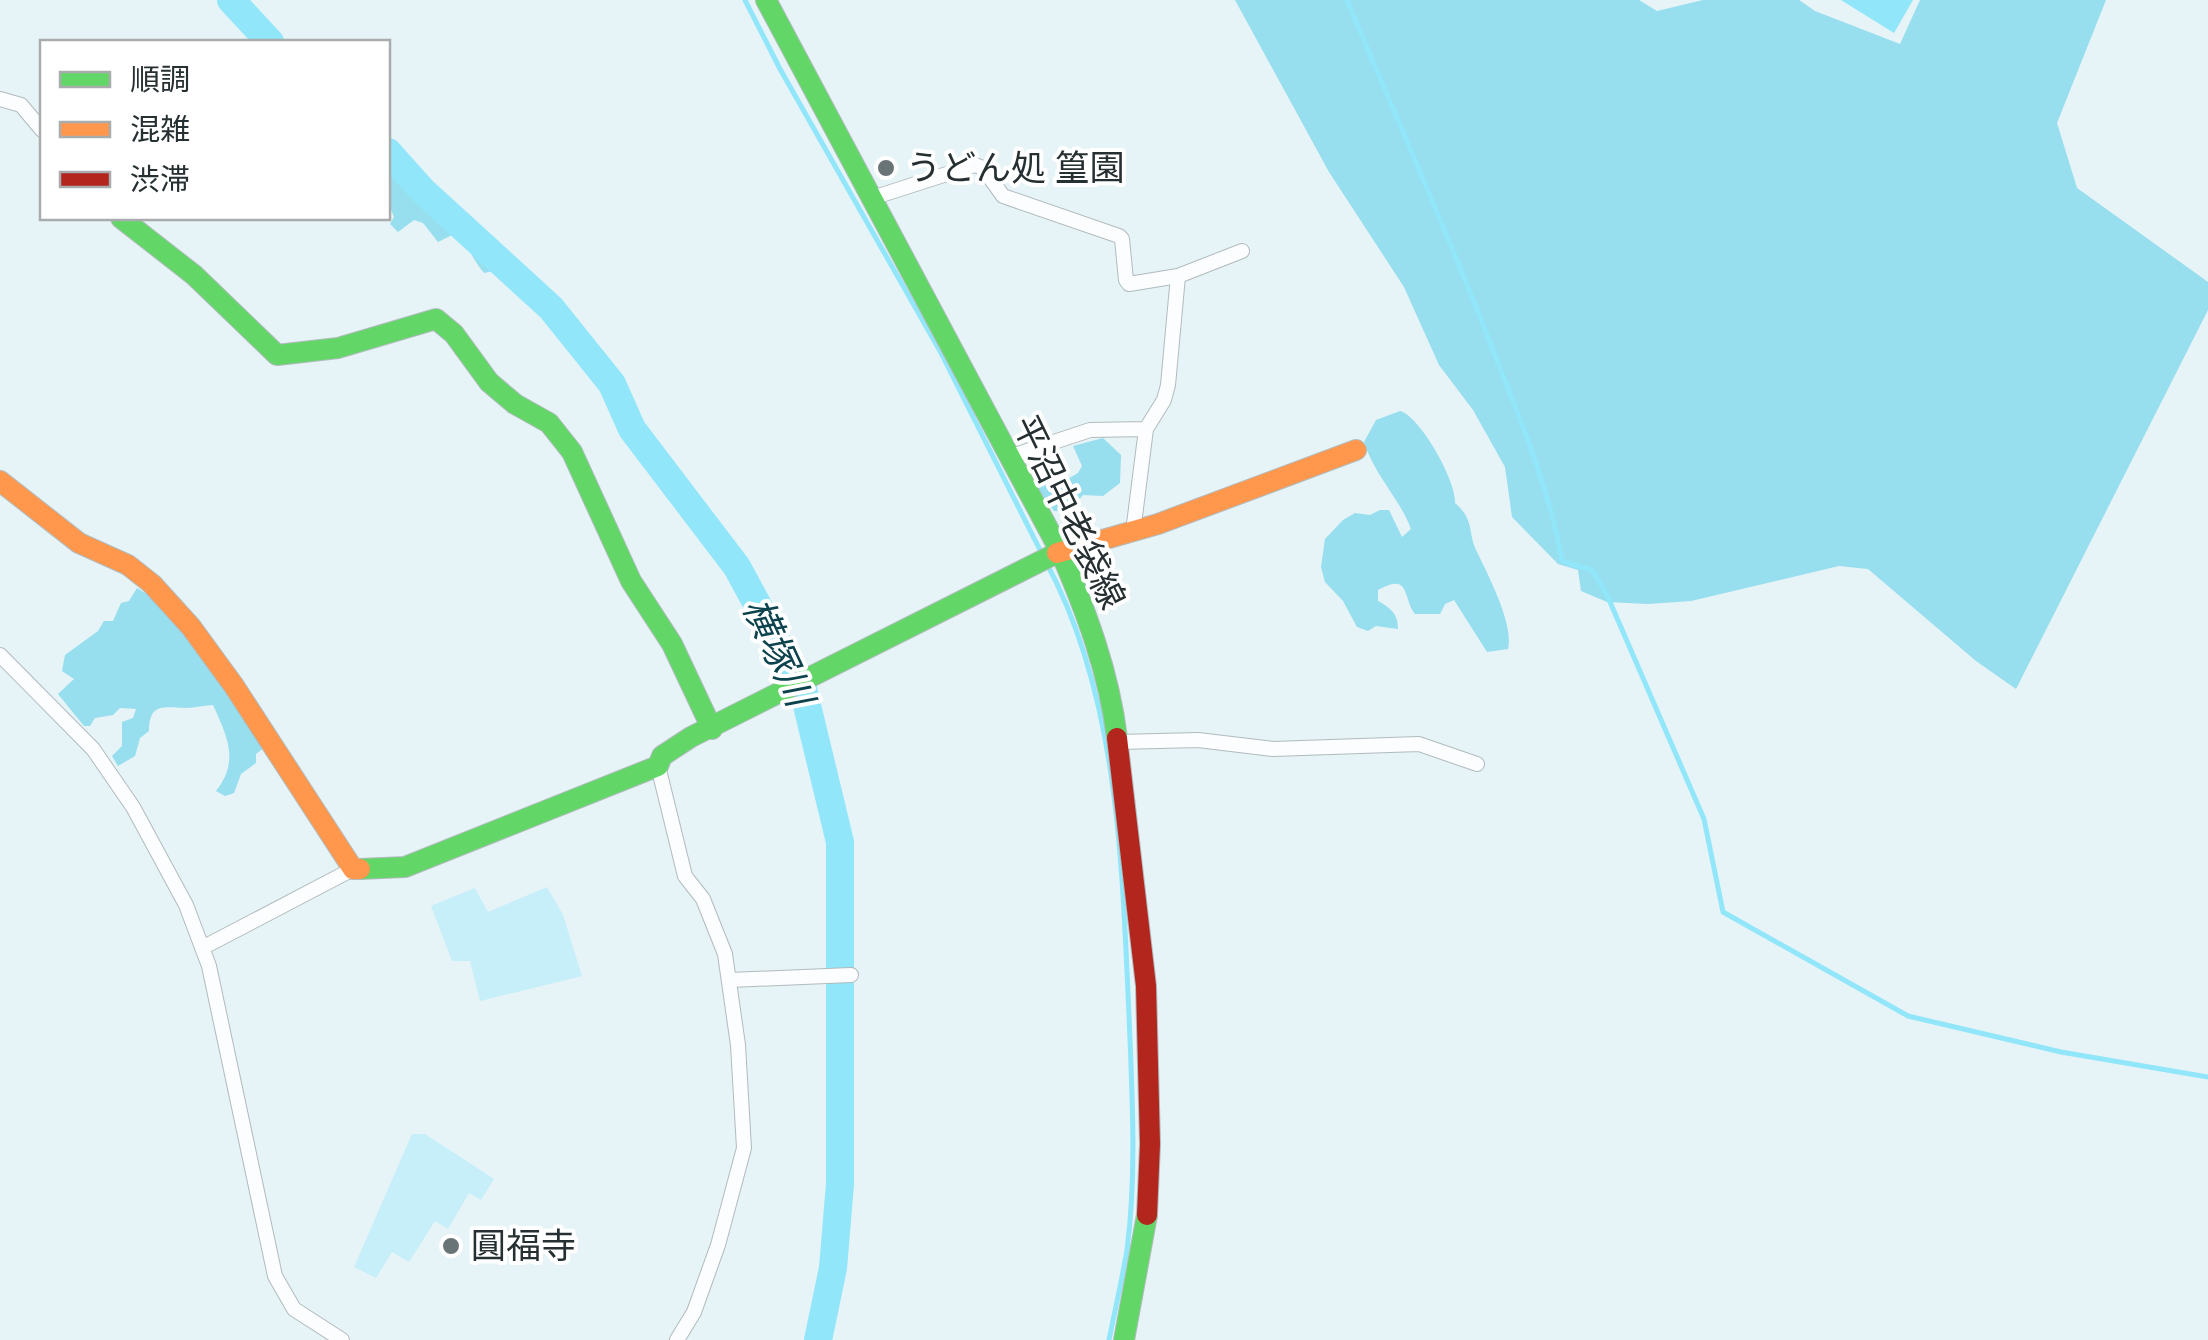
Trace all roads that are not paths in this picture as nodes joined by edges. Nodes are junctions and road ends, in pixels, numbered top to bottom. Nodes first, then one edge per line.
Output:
1 (766, 0) edge
2 (0, 98) edge
3 (40, 128) edge
4 (872, 198) junction
5 (124, 220) edge
6 (1242, 251) dead end
7 (1178, 276) junction
8 (1146, 430) junction
9 (1356, 450) dead end
10 (1010, 457) junction
11 (0, 481) edge
12 (1133, 532) junction
13 (1060, 551) junction
14 (0, 655) edge
15 (712, 729) junction
16 (1118, 742) junction
17 (1476, 764) dead end
18 (658, 766) junction
19 (353, 869) junction
20 (202, 948) junction
21 (851, 975) dead end
22 (730, 980) junction
23 (342, 1340) edge
24 (677, 1340) edge
25 (1124, 1340) edge

1 - 4 street, 平沼中老袋線
2 - 3 street
4 - 7 street
4 - 10 street, 平沼中老袋線
5 - 15 street
6 - 7 street
7 - 8 street
8 - 10 street
8 - 12 street
9 - 12 street
10 - 13 street, 平沼中老袋線
11 - 19 street
12 - 13 street
13 - 15 street
13 - 16 street, 平沼中老袋線
14 - 20 street
15 - 18 street
16 - 17 street
16 - 25 street, 平沼中老袋線
18 - 19 street
18 - 22 street
19 - 20 street
20 - 23 street
21 - 22 street
22 - 24 street

